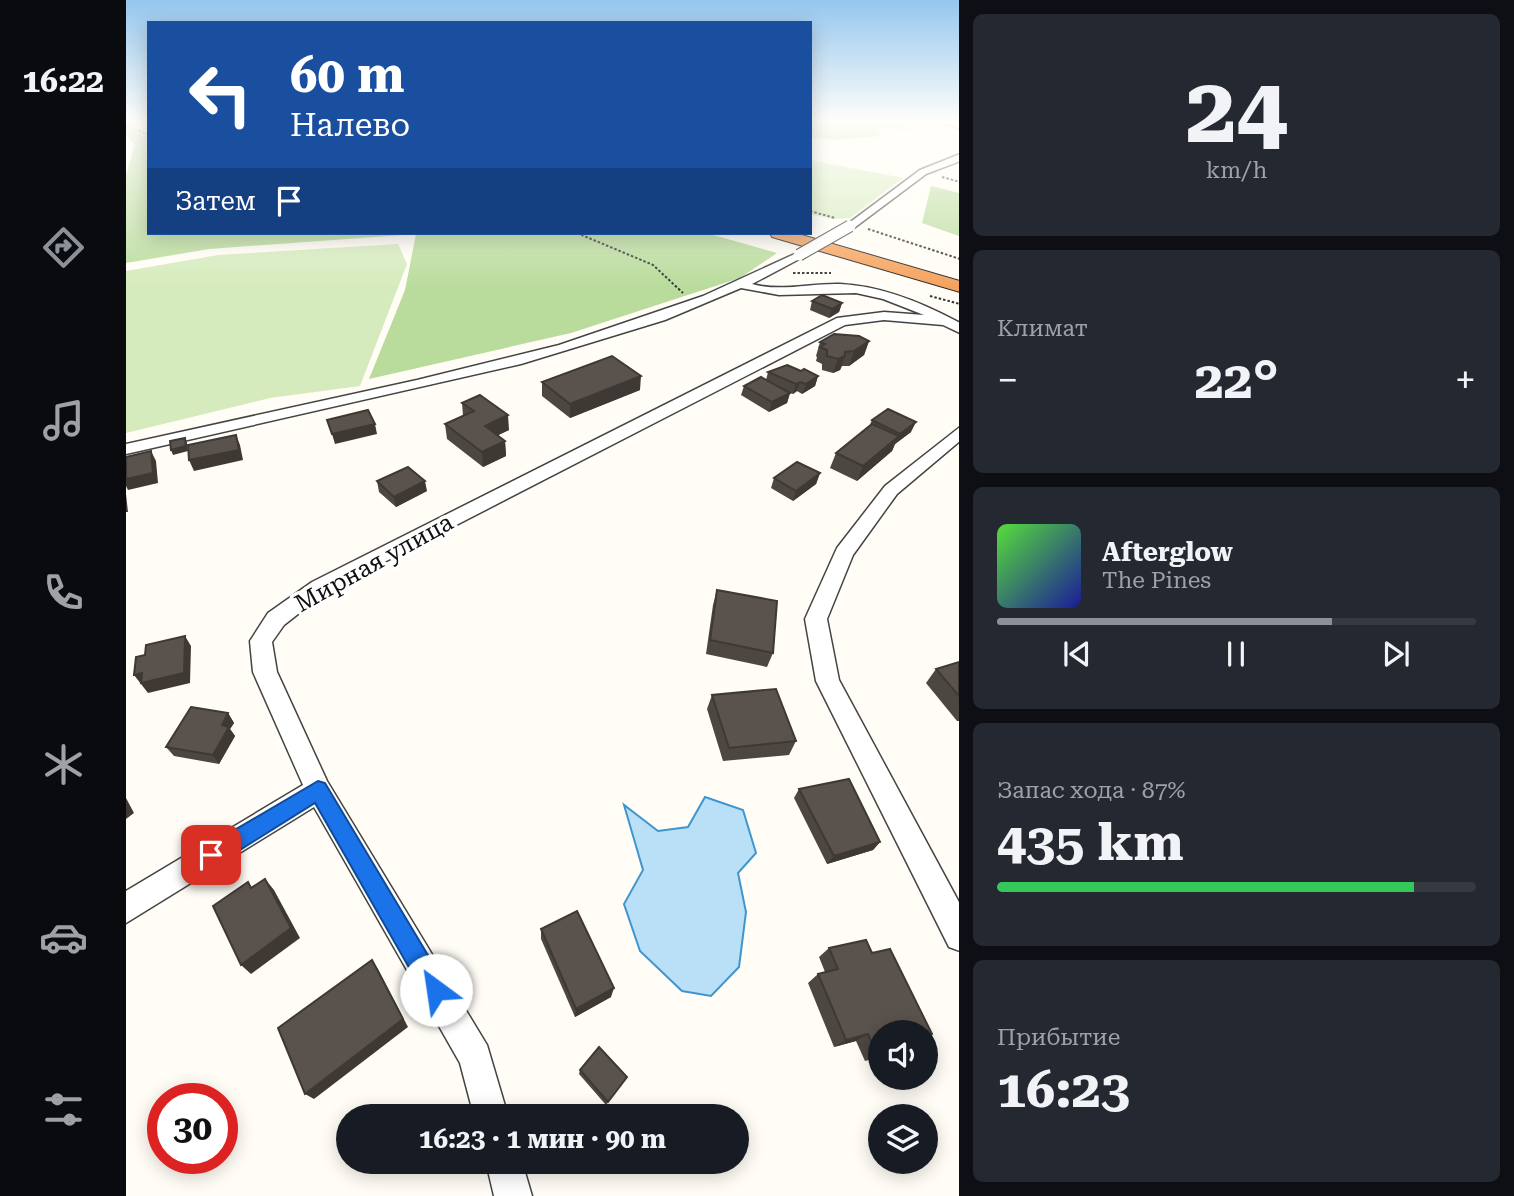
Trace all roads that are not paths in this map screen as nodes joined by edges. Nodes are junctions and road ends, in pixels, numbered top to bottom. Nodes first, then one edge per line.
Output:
1 (916, 177) edge
2 (812, 233) edge
3 (785, 235) edge
4 (959, 276) edge
5 (743, 285) junction
6 (959, 287) edge
7 (952, 325) edge
8 (959, 432) edge
9 (126, 449) edge
10 (318, 790) junction
11 (126, 908) edge
12 (959, 936) edge
13 (488, 1104) edge
14 (507, 1174) edge
15 (513, 1196) edge

1 - 5 street, bridge
2 - 4 highway
3 - 6 highway
5 - 7 street
5 - 9 street
7 - 10 street, Мирная улица
8 - 12 street
10 - 11 street
10 - 13 street, Мирная улица
14 - 15 street

